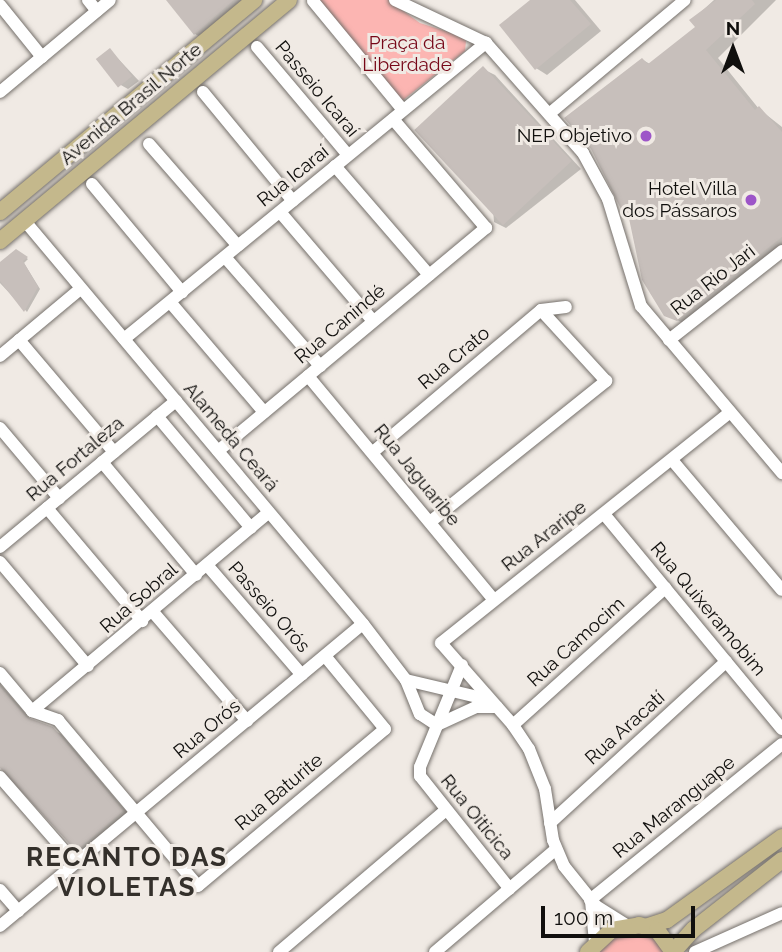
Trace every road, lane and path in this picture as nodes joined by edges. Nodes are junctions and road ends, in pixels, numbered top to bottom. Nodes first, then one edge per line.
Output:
1 (88, 0) edge
2 (110, 0) edge
3 (254, 0) edge
4 (289, 0) edge
5 (395, 0) edge
6 (685, 0) edge
7 (313, 1) edge
8 (0, 5) edge
9 (97, 11) junction
10 (486, 43) junction
11 (257, 47) dead end
12 (42, 57) junction
13 (0, 92) edge
14 (203, 92) dead end
15 (403, 110) junction
16 (550, 114) junction
17 (393, 119) junction
18 (149, 144) dead end
19 (348, 155) junction
20 (335, 166) junction
21 (92, 184) dead end
22 (293, 201) junction
23 (0, 212) edge
24 (280, 212) junction
25 (24, 220) junction
26 (0, 241) edge
27 (238, 246) junction
28 (782, 251) edge
29 (225, 257) junction
30 (429, 275) junction
31 (80, 289) junction
32 (182, 292) junction
33 (170, 302) junction
34 (566, 307) dead end
35 (541, 310) junction
36 (373, 321) junction
37 (124, 339) junction
38 (19, 340) junction
39 (669, 340) junction
40 (0, 356) edge
41 (320, 366) junction
42 (308, 376) junction
43 (176, 401) junction
44 (264, 412) junction
45 (730, 412) junction
46 (157, 416) junction
47 (0, 428) edge
48 (218, 451) junction
49 (114, 452) junction
50 (373, 452) junction
51 (672, 460) junction
52 (102, 463) junction
53 (782, 473) edge
54 (59, 498) junction
55 (47, 508) junction
56 (269, 512) junction
57 (604, 514) junction
58 (430, 522) junction
59 (251, 528) junction
60 (2, 543) edge
61 (0, 562) edge
62 (207, 565) junction
63 (196, 575) junction
64 (665, 588) junction
65 (782, 590) edge
66 (494, 600) junction
67 (153, 612) junction
68 (142, 621) junction
69 (363, 624) junction
70 (325, 656) junction
71 (726, 662) junction
72 (88, 666) junction
73 (462, 666) junction
74 (0, 673) edge
75 (302, 675) junction
76 (406, 680) junction
77 (452, 689) junction
78 (434, 690) junction
79 (494, 704) junction
80 (32, 711) junction
81 (421, 714) junction
82 (247, 721) junction
83 (437, 725) junction
84 (513, 725) junction
85 (782, 729) edge
86 (782, 744) edge
87 (0, 777) edge
88 (446, 810) junction
89 (137, 813) junction
90 (550, 823) junction
91 (782, 837) edge
92 (556, 849) junction
93 (782, 860) edge
94 (75, 863) junction
95 (510, 889) junction
96 (0, 890) edge
97 (590, 900) junction
98 (18, 911) junction
99 (782, 913) edge
100 (0, 926) edge
101 (628, 926) junction
102 (648, 926) junction
103 (592, 947) edge
104 (279, 952) edge
105 (435, 952) edge
106 (673, 952) edge
107 (695, 952) edge

1 - 9 street
2 - 9 street
3 - 23 main road, Avenida Brasil Norte
4 - 25 main road, Avenida Brasil Norte
5 - 10 street
6 - 16 street
7 - 15 street
8 - 12 street
9 - 12 street
10 - 15 street, Rua Icaraí
10 - 16 street
11 - 19 street, Passeio Icaraí
12 - 13 street
14 - 22 street
15 - 17 street, Rua Icaraí
16 - 39 street
17 - 19 street, Rua Icaraí
17 - 30 street, Rua Canindé
18 - 27 street
19 - 20 street, Rua Icaraí
20 - 22 street, Rua Icaraí
20 - 30 street
21 - 32 street
22 - 24 street, Rua Icaraí
24 - 27 street, Rua Icaraí
24 - 36 street
25 - 26 main road, Avenida Brasil Norte
25 - 31 street, Alameda Ceará
27 - 29 street, Rua Icaraí
28 - 39 street, Rua Rio Jari
29 - 32 street, Rua Icaraí
29 - 41 street
30 - 36 street, Rua Canindé
31 - 37 street, Alameda Ceará
31 - 38 street
32 - 33 street, Rua Icaraí
33 - 37 street, Rua Icaraí
33 - 44 street
34 - 35 street
35 - 50 street, Rua Crato
35 - 58 street
36 - 41 street, Rua Canindé
37 - 43 street, Alameda Ceará
38 - 40 street
38 - 49 street
39 - 45 street
41 - 42 street, Rua Canindé
42 - 44 street, Rua Canindé
42 - 50 street, Rua Jaguaribe
43 - 46 street, Rua Fortaleza
43 - 48 street, Alameda Ceará
44 - 48 street, Rua Canindé
45 - 51 street, Rua Araripe
45 - 53 street
46 - 49 street, Rua Fortaleza
46 - 59 street
47 - 54 street
48 - 56 street, Alameda Ceará
49 - 52 street, Rua Fortaleza
50 - 58 street, Rua Jaguaribe
51 - 57 street, Rua Araripe
51 - 65 street
52 - 54 street, Rua Fortaleza
52 - 63 street
54 - 55 street, Rua Fortaleza
55 - 60 street, Rua Fortaleza
55 - 68 street
56 - 59 street, Rua Sobral
56 - 69 street, Alameda Ceará
57 - 64 street, Rua Quixeramobim
57 - 66 street, Rua Araripe
58 - 66 street, Rua Jaguaribe
59 - 62 street, Rua Sobral
61 - 72 street
62 - 63 street, Rua Sobral
62 - 75 street, Passeio Orós
63 - 67 street, Rua Sobral
64 - 71 street, Rua Quixeramobim
64 - 84 street, Rua Camocim
66 - 73 street, Rua Araripe
67 - 68 street, Rua Sobral
67 - 82 street
68 - 72 street, Rua Sobral
69 - 70 street, Rua Orós
69 - 76 street, Alameda Ceará
70 - 75 street, Rua Orós
70 - 89 street, Rua Baturite
71 - 85 street, Rua Quixeramobim
71 - 90 street, Rua Aracatí
72 - 80 street, Rua Sobral
73 - 77 street
73 - 79 street
74 - 80 street
75 - 82 street, Rua Orós
76 - 78 street
76 - 81 street, Alameda Ceará
77 - 78 street
77 - 79 street
77 - 83 street
78 - 81 street
79 - 83 street
79 - 84 street
80 - 89 street
81 - 83 street
82 - 89 street, Rua Orós
83 - 88 street, Rua Oiticica
84 - 90 street
86 - 97 street, Rua Maranguape
87 - 94 street
88 - 95 street, Rua Oiticica
88 - 104 street
89 - 94 street, Rua Orós
90 - 92 street
91 - 102 main road
92 - 95 street
92 - 97 street
93 - 106 main road
94 - 98 street, Rua Orós
95 - 105 street
96 - 98 street
97 - 101 street
97 - 103 street
98 - 100 street, Rua Orós
99 - 107 street
101 - 102 main road
101 - 103 main road
102 - 106 main road

